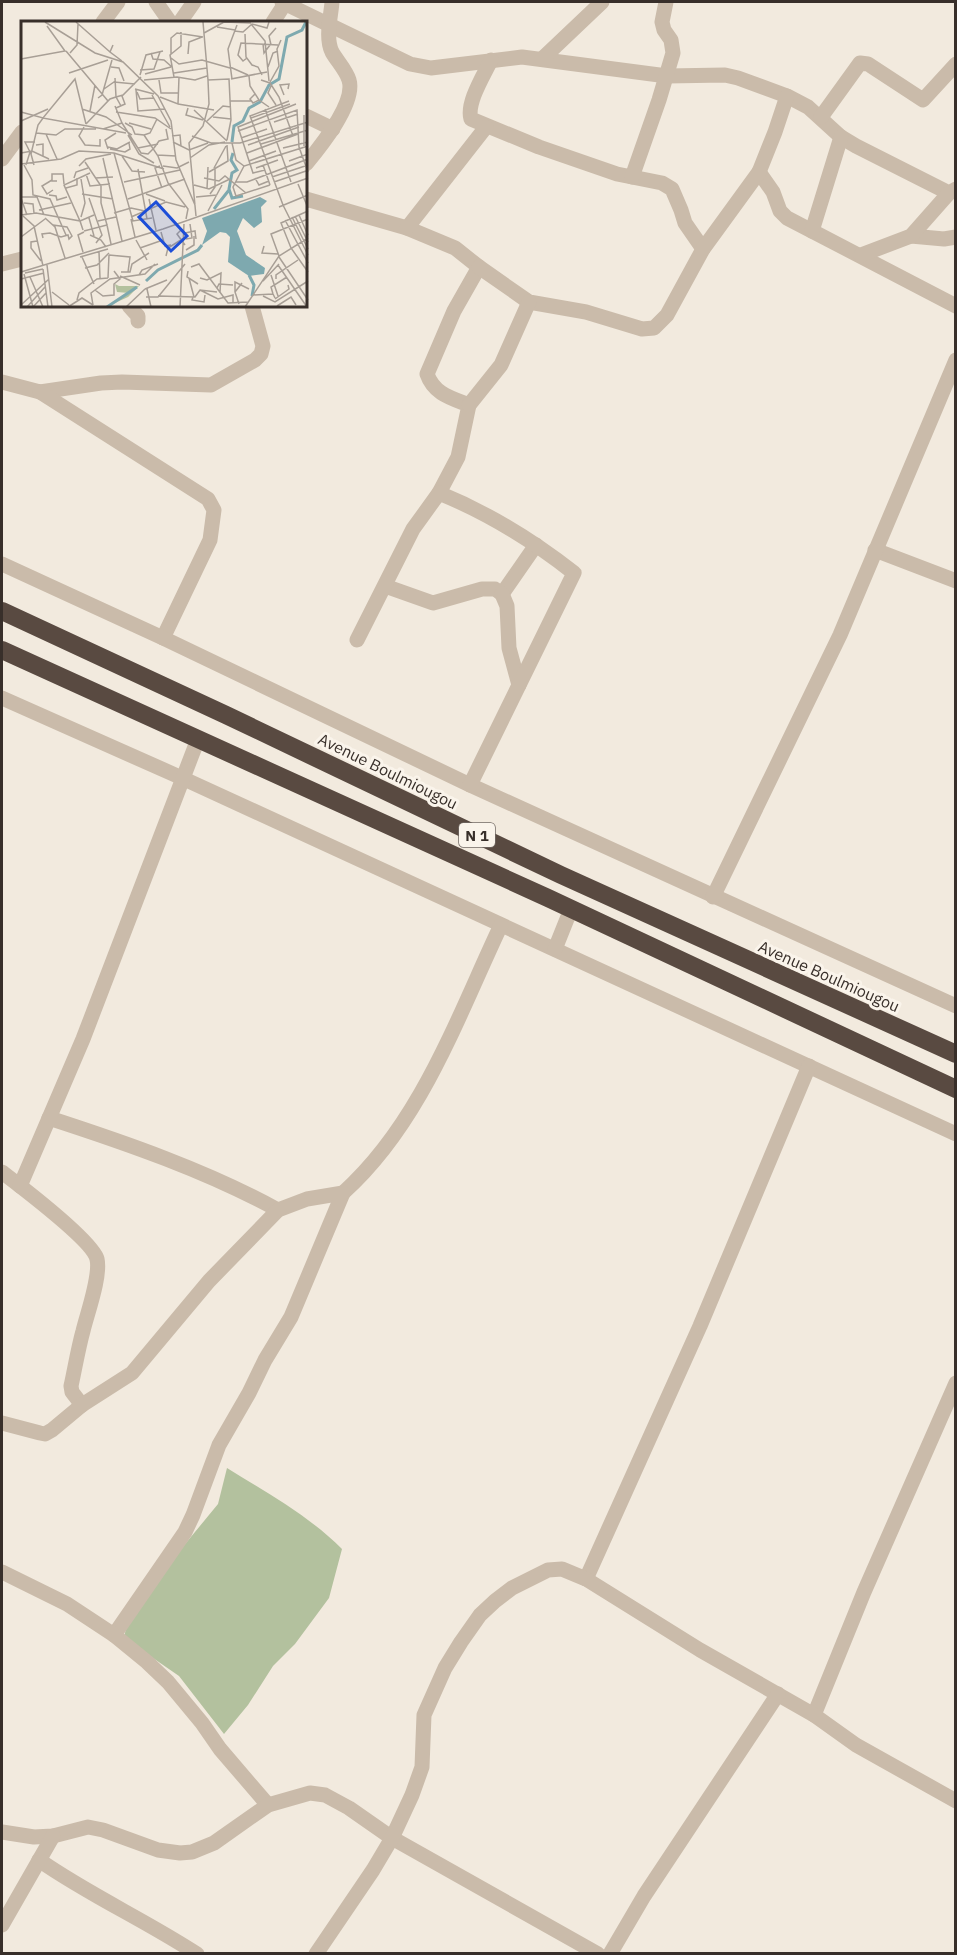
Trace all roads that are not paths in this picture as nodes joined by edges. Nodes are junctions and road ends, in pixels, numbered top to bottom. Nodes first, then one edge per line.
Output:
1 (118, 2) edge
2 (156, 2) edge
3 (194, 2) edge
4 (284, 2) edge
5 (332, 2) edge
6 (602, 2) edge
7 (666, 2) edge
8 (105, 21) edge
9 (169, 21) edge
10 (181, 21) edge
11 (274, 21) edge
12 (331, 25) junction
13 (542, 59) junction
14 (491, 60) junction
15 (956, 63) edge
16 (667, 76) junction
17 (787, 96) junction
18 (308, 117) edge
19 (821, 117) junction
20 (486, 127) junction
21 (333, 129) junction
22 (21, 133) edge
23 (841, 137) junction
24 (2, 159) edge
25 (308, 161) edge
26 (759, 172) junction
27 (632, 177) junction
28 (952, 191) edge
29 (308, 199) edge
30 (407, 228) junction
31 (812, 231) junction
32 (911, 236) junction
33 (956, 237) edge
34 (703, 249) junction
35 (861, 255) junction
36 (21, 259) edge
37 (2, 264) edge
38 (479, 267) junction
39 (530, 302) junction
40 (956, 306) edge
41 (131, 308) edge
42 (253, 308) edge
43 (138, 321) dead end
44 (956, 360) edge
45 (2, 382) edge
46 (40, 392) junction
47 (469, 405) junction
48 (439, 494) junction
49 (536, 545) junction
50 (875, 550) junction
51 (2, 564) edge
52 (956, 581) edge
53 (385, 586) junction
54 (502, 594) junction
55 (2, 611) edge
56 (164, 638) junction
57 (357, 639) dead end
58 (2, 650) edge
59 (519, 685) junction
60 (2, 698) edge
61 (198, 739) junction
62 (182, 778) junction
63 (470, 785) junction
64 (713, 897) junction
65 (571, 909) junction
66 (501, 925) junction
67 (555, 950) junction
68 (956, 1006) edge
69 (956, 1054) edge
70 (809, 1066) junction
71 (956, 1089) edge
72 (49, 1118) junction
73 (956, 1134) edge
74 (2, 1172) edge
75 (20, 1186) junction
76 (343, 1193) junction
77 (278, 1210) junction
78 (956, 1383) edge
79 (82, 1406) junction
80 (2, 1423) edge
81 (2, 1572) edge
82 (586, 1579) junction
83 (114, 1635) junction
84 (778, 1694) junction
85 (814, 1715) junction
86 (956, 1801) edge
87 (268, 1805) junction
88 (2, 1832) edge
89 (53, 1836) junction
90 (392, 1838) junction
91 (39, 1860) junction
92 (2, 1925) edge
93 (197, 1953) edge
94 (316, 1953) edge
95 (598, 1953) edge
96 (610, 1953) edge

1 - 8 street
2 - 9 street
3 - 10 street
4 - 11 street
4 - 12 street
5 - 12 street
6 - 13 street
7 - 16 street
12 - 14 street
12 - 21 street
13 - 14 street
13 - 16 street
14 - 20 street
15 - 19 street
16 - 17 street
16 - 27 street
17 - 19 street
17 - 26 street
18 - 21 street
19 - 23 street
20 - 27 street
20 - 30 street
21 - 25 street
22 - 24 street
23 - 28 street
23 - 31 street
26 - 31 street
26 - 34 street
27 - 34 street
28 - 32 street
29 - 30 street
30 - 38 street
31 - 35 street
32 - 33 street
32 - 35 street
34 - 39 street
35 - 40 street
36 - 37 street
38 - 39 street
38 - 47 street
39 - 47 street
41 - 43 street
42 - 46 street
44 - 50 street
45 - 46 street
46 - 56 street
47 - 48 street
48 - 49 street
48 - 53 street
49 - 54 street
49 - 59 street
50 - 52 street
50 - 64 street
51 - 56 street
53 - 54 street
53 - 57 street
54 - 59 street
55 - 69 highway, Avenue Boulmiougou / N 1
56 - 63 street
58 - 61 highway, N 1
59 - 63 street
60 - 62 street
61 - 62 street
61 - 65 highway, N 1
62 - 66 street
62 - 72 street
63 - 64 street
64 - 68 street
65 - 67 street
65 - 71 highway, N 1
66 - 67 street
66 - 76 street
67 - 70 street
70 - 73 street
70 - 82 street
72 - 75 street
72 - 77 street
74 - 75 street
75 - 79 street
76 - 77 street
76 - 83 street
77 - 79 street
78 - 85 street
79 - 80 street
81 - 83 street
82 - 84 street
82 - 90 street
83 - 87 street
84 - 85 street
84 - 96 street
85 - 86 street
87 - 89 street
87 - 90 street
88 - 89 street
89 - 91 street
90 - 94 street
90 - 95 street
91 - 92 street
91 - 93 street

